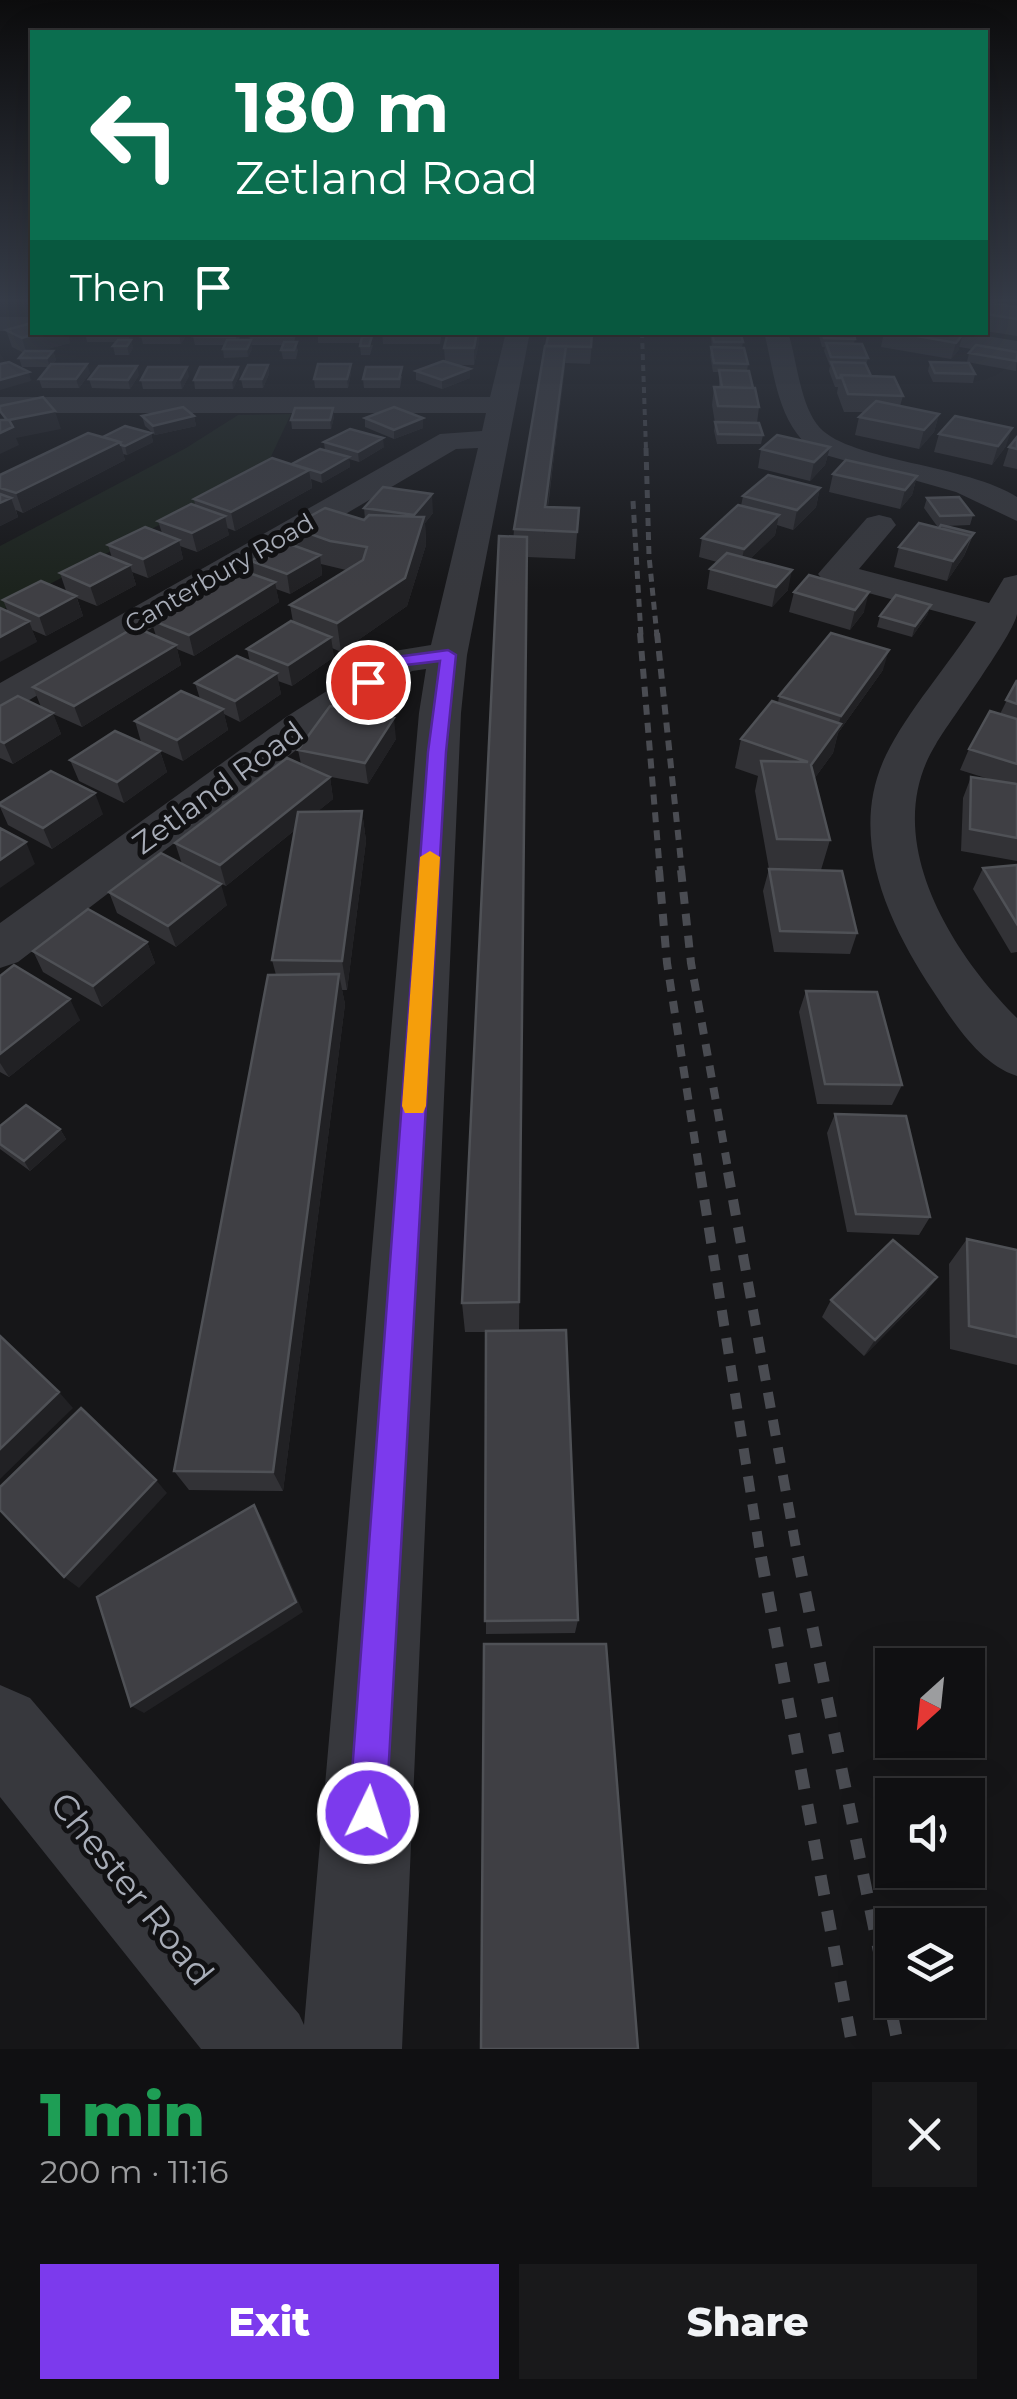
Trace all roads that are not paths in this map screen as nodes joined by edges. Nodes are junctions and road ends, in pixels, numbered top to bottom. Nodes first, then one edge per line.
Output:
1 (504, 399) edge
2 (796, 399) edge
3 (125, 404) junction
4 (0, 405) edge
5 (499, 422) junction
6 (95, 433) edge
7 (1016, 508) edge
8 (880, 525) dead end
9 (1008, 601) edge
10 (448, 655) junction
11 (0, 700) edge
12 (0, 948) edge
13 (1017, 1054) edge
14 (0, 1728) edge
15 (264, 2049) edge
16 (352, 2049) edge

1 - 5 street
2 - 7 street
3 - 4 street
3 - 5 street
3 - 6 street
5 - 10 street
5 - 11 street, Canterbury Road
8 - 9 street
9 - 13 street
10 - 12 street, Zetland Road
10 - 16 street
14 - 15 street, Chester Road

